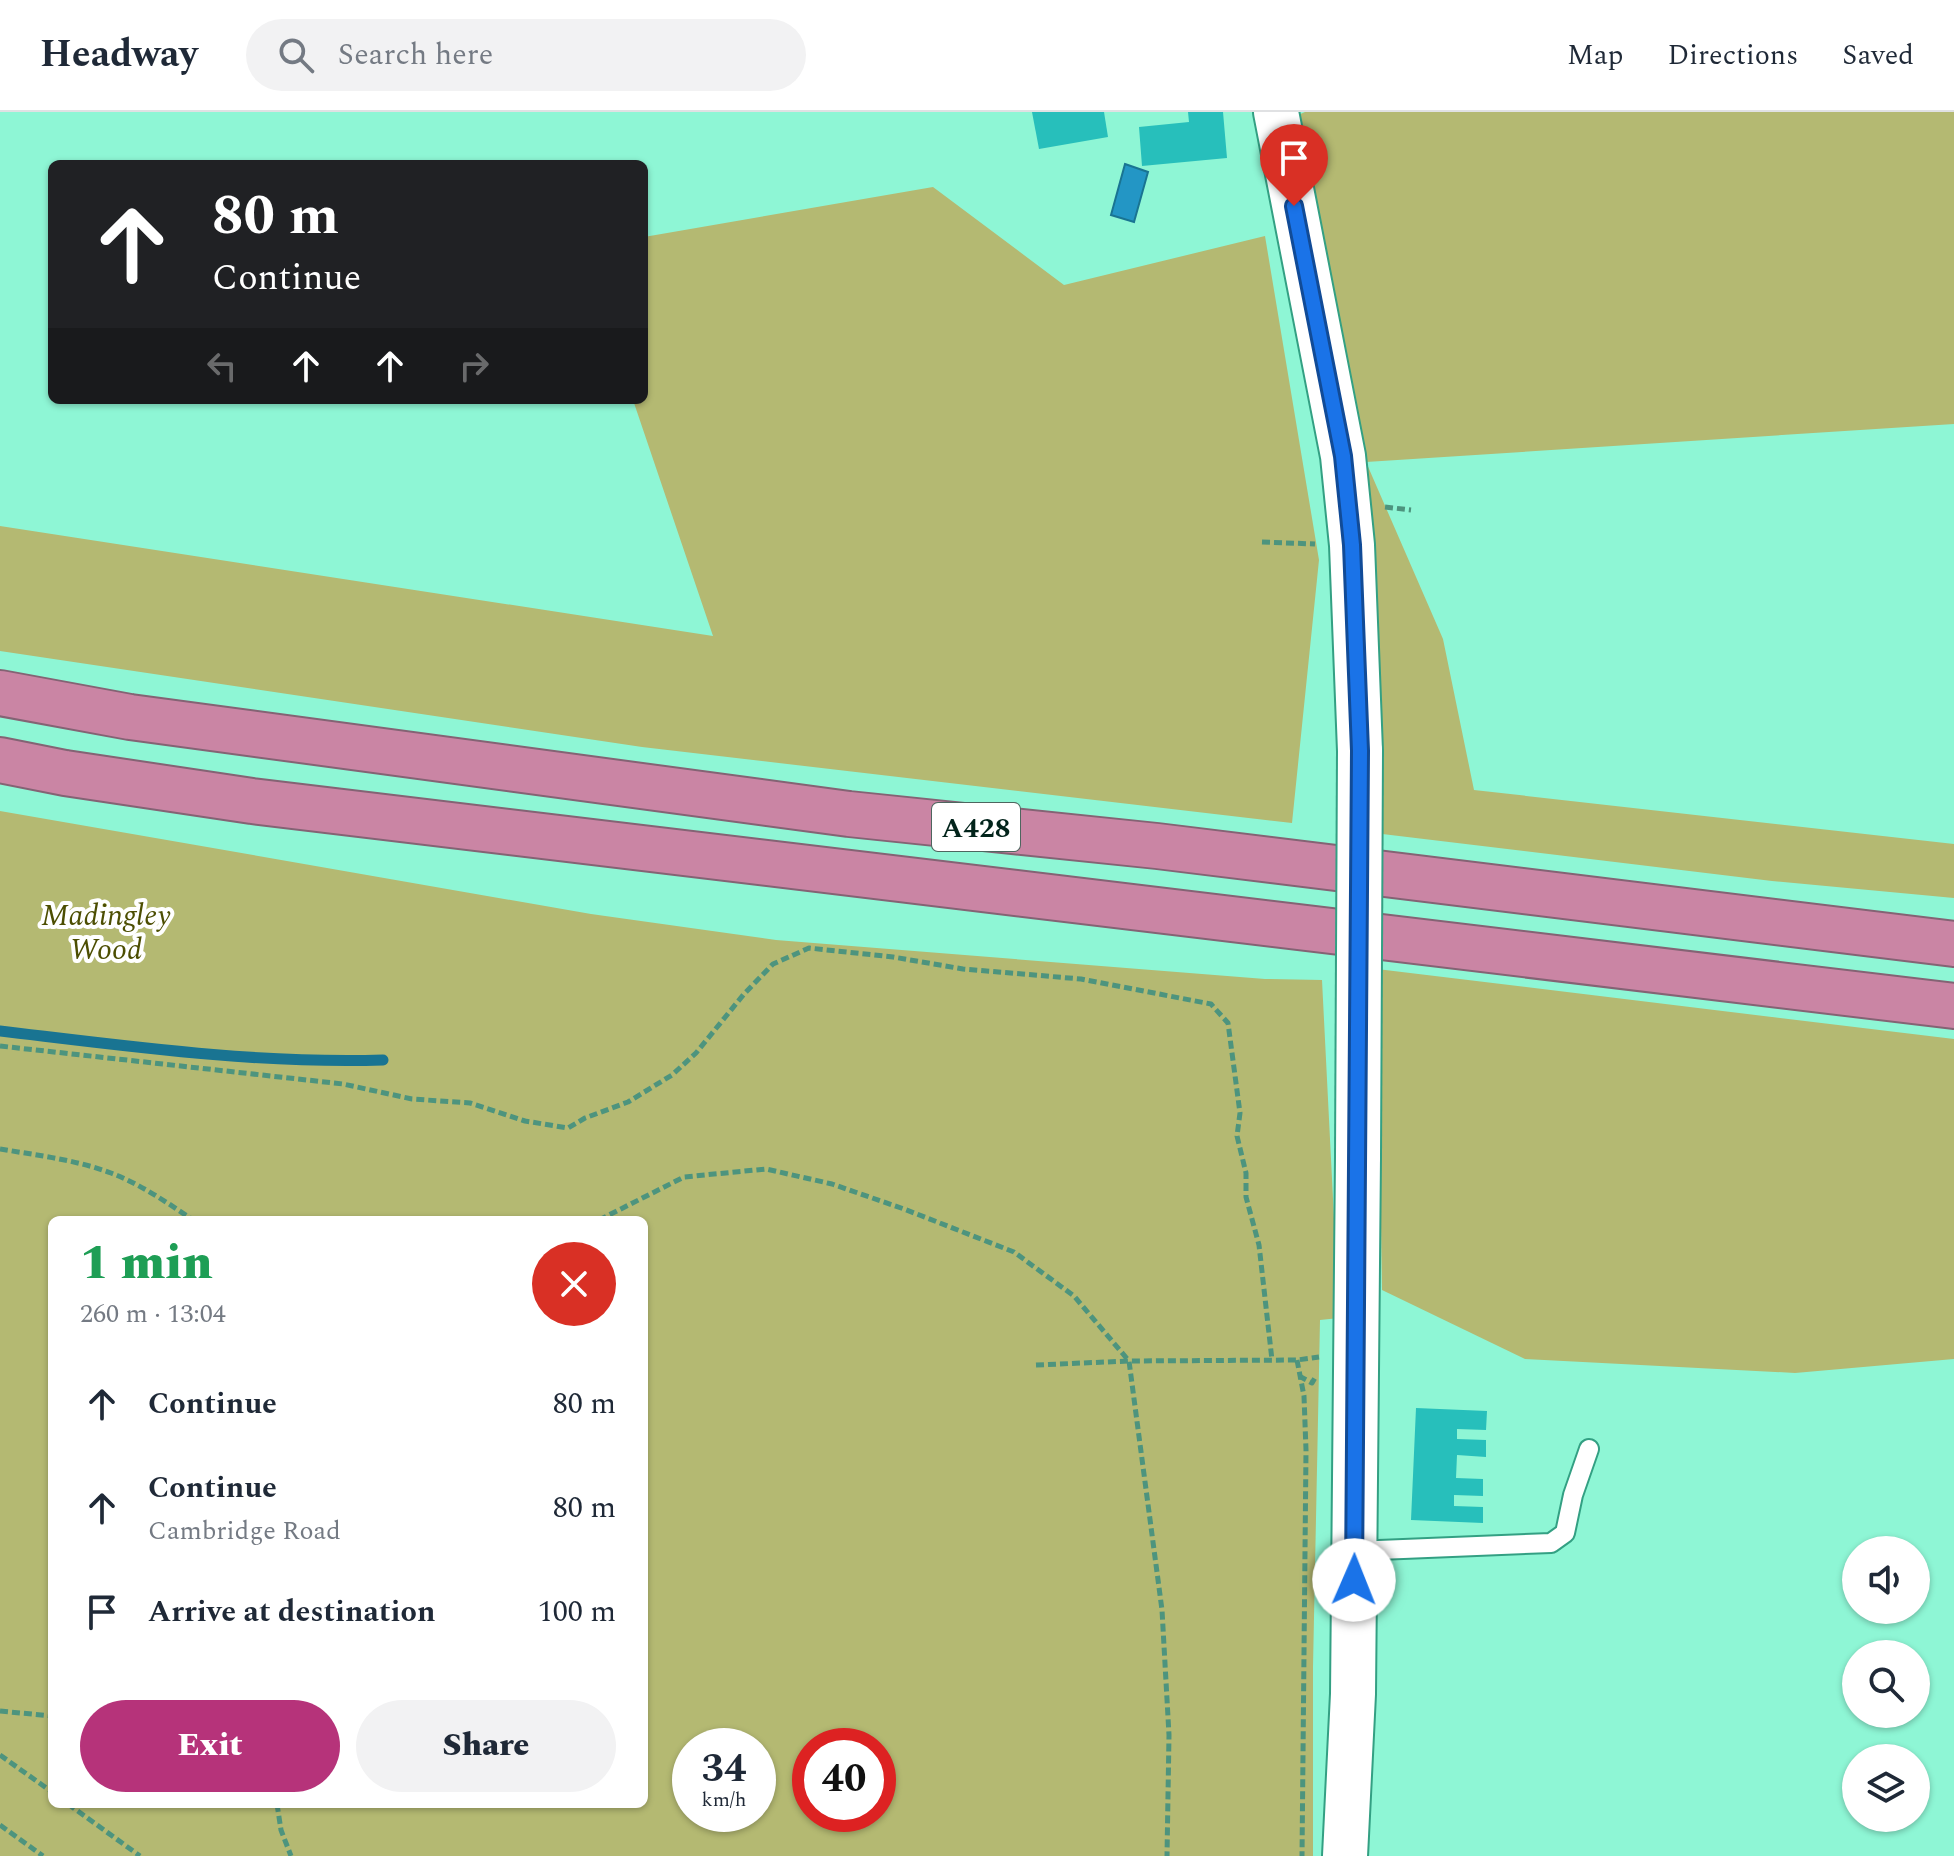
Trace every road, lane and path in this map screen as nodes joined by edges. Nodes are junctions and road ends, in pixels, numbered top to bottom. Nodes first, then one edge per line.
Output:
1 (1276, 112) edge
2 (1262, 542) dead end
3 (1352, 545) junction
4 (0, 693) edge
5 (0, 760) edge
6 (1954, 944) edge
7 (1954, 1006) edge
8 (0, 1046) edge
9 (0, 1149) edge
10 (187, 1216) edge
11 (607, 1216) edge
12 (1356, 1352) junction
13 (1272, 1360) junction
14 (1297, 1360) junction
15 (1129, 1361) junction
16 (1036, 1365) dead end
17 (1589, 1449) dead end
18 (1354, 1551) junction
19 (0, 1711) edge
20 (48, 1716) edge
21 (0, 1755) edge
22 (48, 1789) edge
23 (74, 1808) edge
24 (278, 1808) edge
25 (0, 1825) edge
26 (43, 1856) edge
27 (140, 1856) edge
28 (291, 1856) edge
29 (1167, 1856) edge
30 (1302, 1856) edge
31 (1345, 1856) edge

1 - 3 street
2 - 3 path
3 - 12 street, bridge
4 - 6 highway, A428
5 - 7 highway, A428
8 - 13 path
9 - 10 path
11 - 15 path
12 - 14 path
12 - 18 street
13 - 14 path
13 - 15 path
14 - 30 path
15 - 16 path
15 - 29 path
17 - 18 lane
18 - 31 street
19 - 20 path
21 - 22 path
23 - 27 path
24 - 28 path
25 - 26 path

